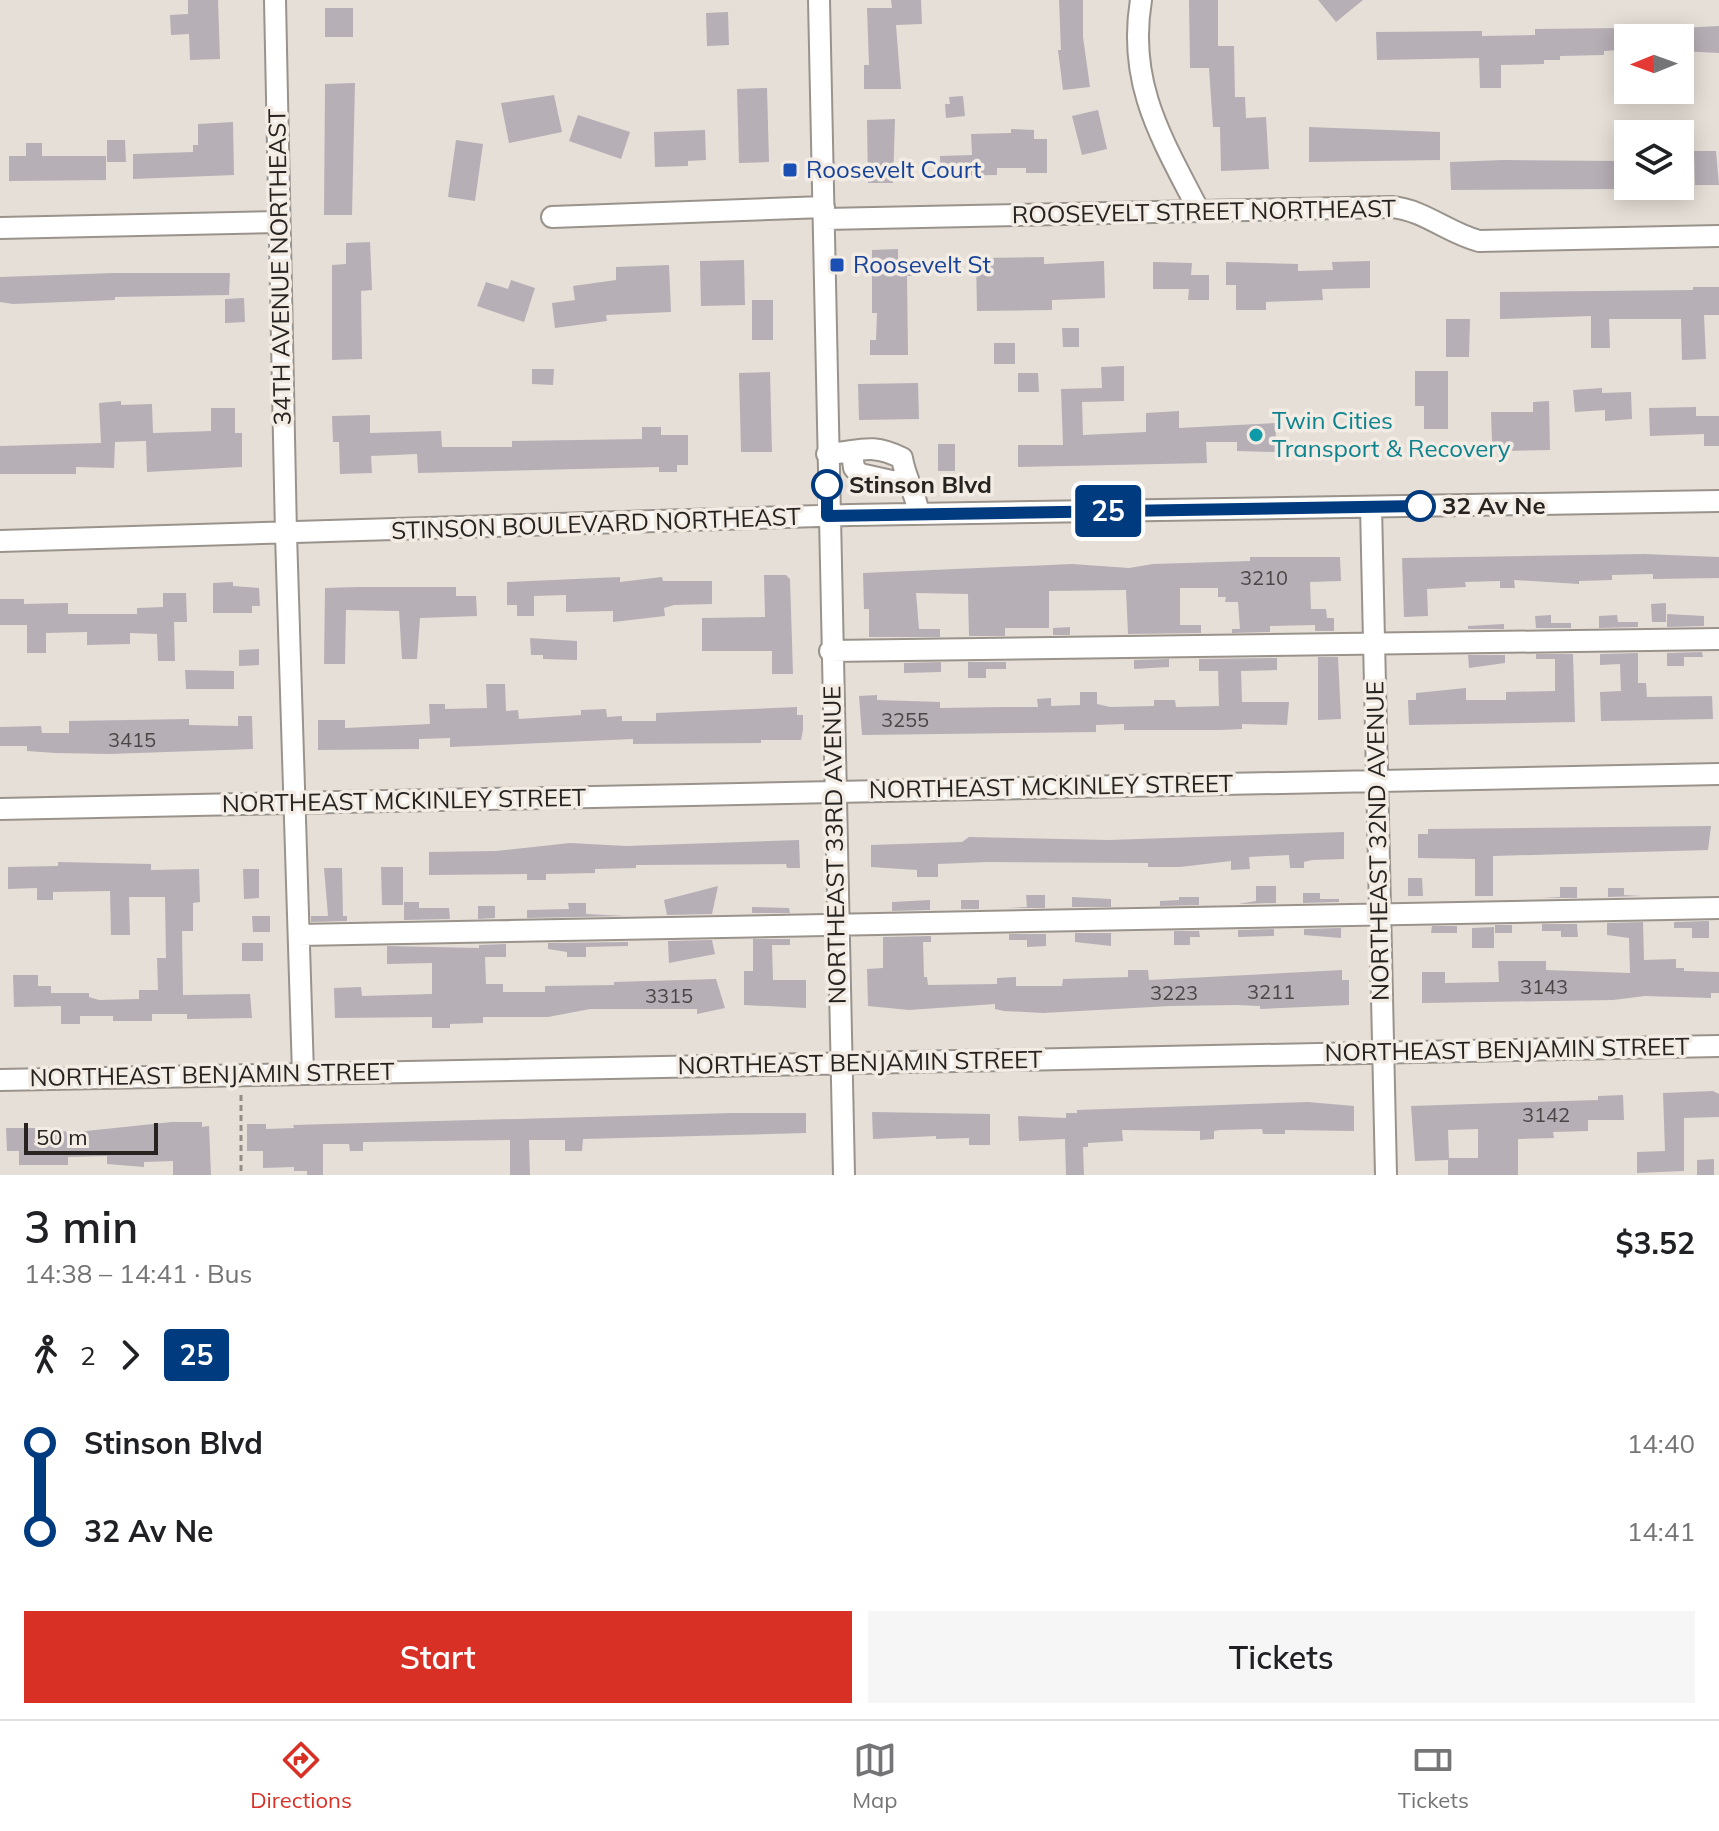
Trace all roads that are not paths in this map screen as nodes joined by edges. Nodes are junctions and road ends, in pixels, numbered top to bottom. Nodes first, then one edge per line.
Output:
1 (275, 0) edge
2 (819, 0) edge
3 (1141, 0) edge
4 (1199, 211) junction
5 (824, 213) junction
6 (552, 217) dead end
7 (279, 222) junction
8 (0, 228) edge
9 (1719, 236) edge
10 (852, 453) junction
11 (827, 454) junction
12 (905, 476) junction
13 (1719, 501) edge
14 (1371, 507) junction
15 (919, 514) junction
16 (827, 516) junction
17 (286, 534) junction
18 (0, 541) edge
19 (1719, 639) edge
20 (1374, 645) junction
21 (830, 651) junction
22 (1719, 774) edge
23 (1376, 781) junction
24 (834, 792) junction
25 (294, 803) junction
26 (0, 809) edge
27 (1719, 908) edge
28 (1380, 914) junction
29 (837, 926) junction
30 (299, 935) junction
31 (1719, 1046) edge
32 (1383, 1053) junction
33 (841, 1064) junction
34 (303, 1073) junction
35 (0, 1080) edge
36 (844, 1175) edge
37 (1386, 1175) edge

1 - 7 street, 34TH AVENUE NORTHEAST
2 - 5 street, NORTHEAST 33RD AVENUE
3 - 4 street
4 - 5 street, ROOSEVELT STREET NORTHEAST
4 - 9 street, ROOSEVELT STREET NORTHEAST
5 - 6 street, ROOSEVELT STREET NORTHEAST
5 - 11 street, NORTHEAST 33RD AVENUE
7 - 8 street
7 - 17 street, 34TH AVENUE NORTHEAST
10 - 11 street
10 - 12 street
10 - 12 street
11 - 16 street, NORTHEAST 33RD AVENUE
12 - 15 street
13 - 14 street, STINSON BOULEVARD NORTHEAST
14 - 15 street, STINSON BOULEVARD NORTHEAST
14 - 20 street, NORTHEAST 32ND AVENUE
15 - 16 street, STINSON BOULEVARD NORTHEAST
16 - 17 street, STINSON BOULEVARD NORTHEAST
16 - 21 street, NORTHEAST 33RD AVENUE
17 - 18 street, STINSON BOULEVARD NORTHEAST
17 - 25 street, 34TH AVENUE NORTHEAST
19 - 20 street
20 - 21 street
20 - 23 street, NORTHEAST 32ND AVENUE
21 - 24 street, NORTHEAST 33RD AVENUE
22 - 23 street, NORTHEAST MCKINLEY STREET
23 - 24 street, NORTHEAST MCKINLEY STREET
23 - 28 street, NORTHEAST 32ND AVENUE
24 - 25 street, NORTHEAST MCKINLEY STREET
24 - 29 street, NORTHEAST 33RD AVENUE
25 - 26 street, NORTHEAST MCKINLEY STREET
25 - 30 street, 34TH AVENUE NORTHEAST
27 - 28 street
28 - 29 street
28 - 32 street, NORTHEAST 32ND AVENUE
29 - 30 street
29 - 33 street, NORTHEAST 33RD AVENUE
30 - 34 street, 34TH AVENUE NORTHEAST
31 - 32 street, NORTHEAST BENJAMIN STREET
32 - 33 street, NORTHEAST BENJAMIN STREET
32 - 37 street, NORTHEAST 32ND AVENUE
33 - 34 street, NORTHEAST BENJAMIN STREET
33 - 36 street, NORTHEAST 33RD AVENUE
34 - 35 street, NORTHEAST BENJAMIN STREET

